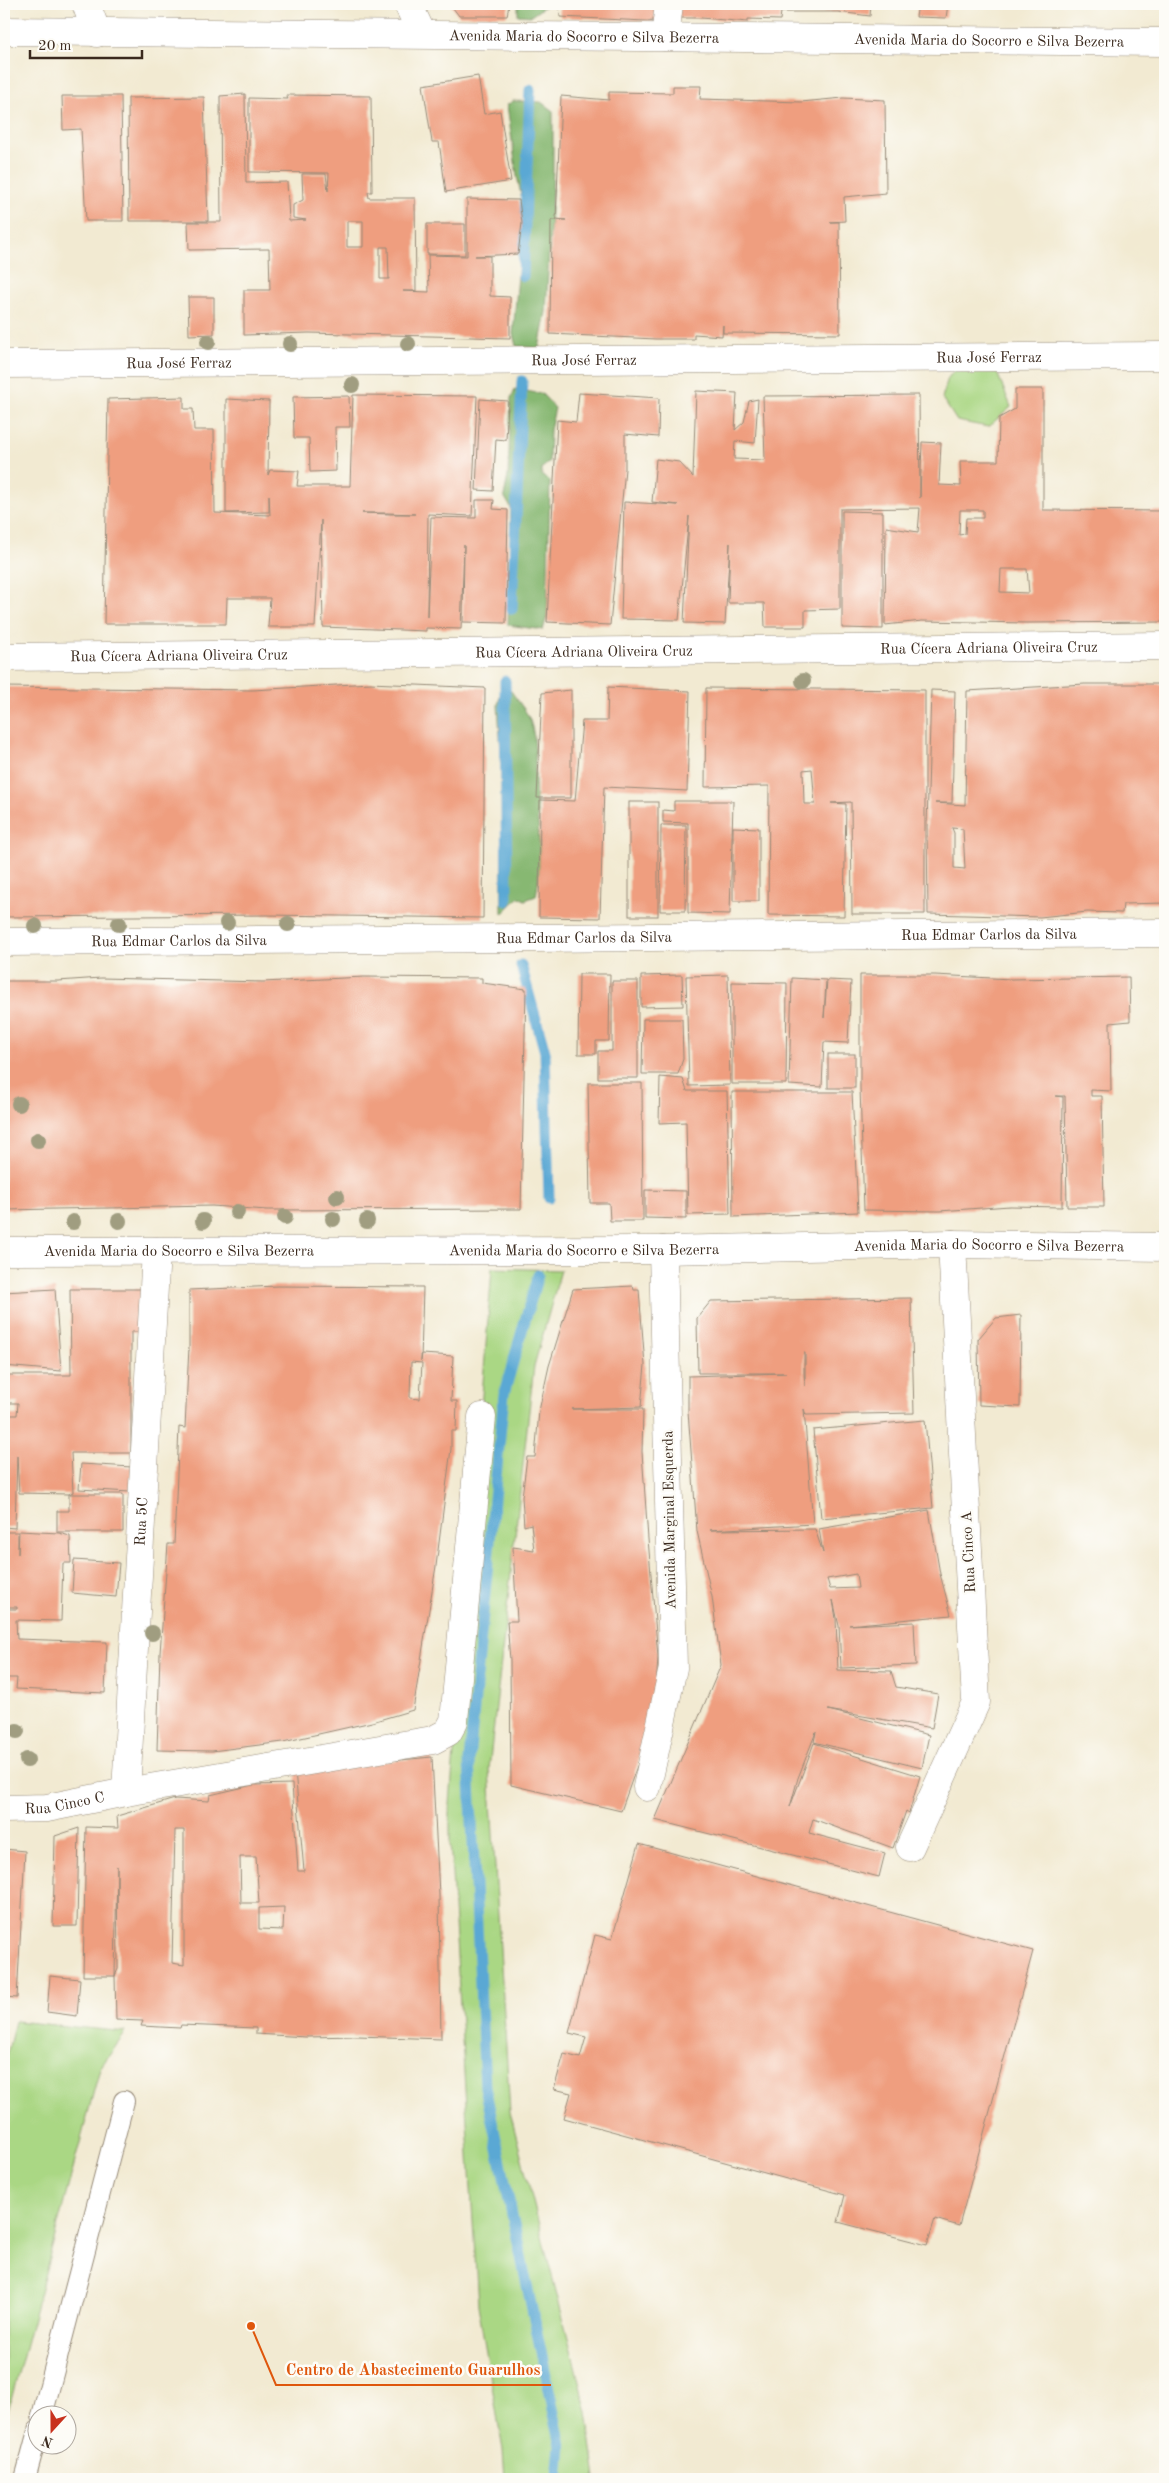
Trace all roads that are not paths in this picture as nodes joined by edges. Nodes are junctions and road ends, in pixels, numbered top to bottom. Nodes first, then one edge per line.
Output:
1 (86, 4) edge
2 (408, 4) edge
3 (669, 4) edge
4 (4, 31) edge
5 (97, 33) junction
6 (422, 34) junction
7 (665, 37) junction
8 (1165, 42) edge
9 (1165, 356) edge
10 (4, 364) edge
11 (1165, 646) edge
12 (4, 657) edge
13 (1165, 933) edge
14 (4, 942) edge
15 (952, 1244) junction
16 (1165, 1248) edge
17 (663, 1250) junction
18 (4, 1251) edge
19 (156, 1251) junction
20 (482, 1417) dead end
21 (647, 1787) dead end
22 (126, 1792) junction
23 (4, 1809) edge
24 (910, 1847) dead end
25 (124, 2101) dead end
26 (45, 2406) edge
27 (31, 2456) edge
28 (25, 2479) edge

1 - 5 street
2 - 6 street
3 - 7 street
4 - 5 street, Avenida Maria do Socorro e Silva Bezerra
5 - 6 street, Avenida Maria do Socorro e Silva Bezerra
6 - 7 street, Avenida Maria do Socorro e Silva Bezerra
7 - 8 street, Avenida Maria do Socorro e Silva Bezerra
9 - 10 street, Rua José Ferraz
11 - 12 street, Rua Cícera Adriana Oliveira Cruz
13 - 14 street, Rua Edmar Carlos da Silva
15 - 16 street, Avenida Maria do Socorro e Silva Bezerra
15 - 17 street, Avenida Maria do Socorro e Silva Bezerra
15 - 24 street, Rua Cinco A
17 - 19 street, Avenida Maria do Socorro e Silva Bezerra
17 - 21 street, Avenida Marginal Esquerda
18 - 19 street, Avenida Maria do Socorro e Silva Bezerra
19 - 22 street, Rua 5C
20 - 22 street, Rua Cinco C
22 - 23 street, Rua Cinco C
25 - 26 lane
27 - 28 lane

